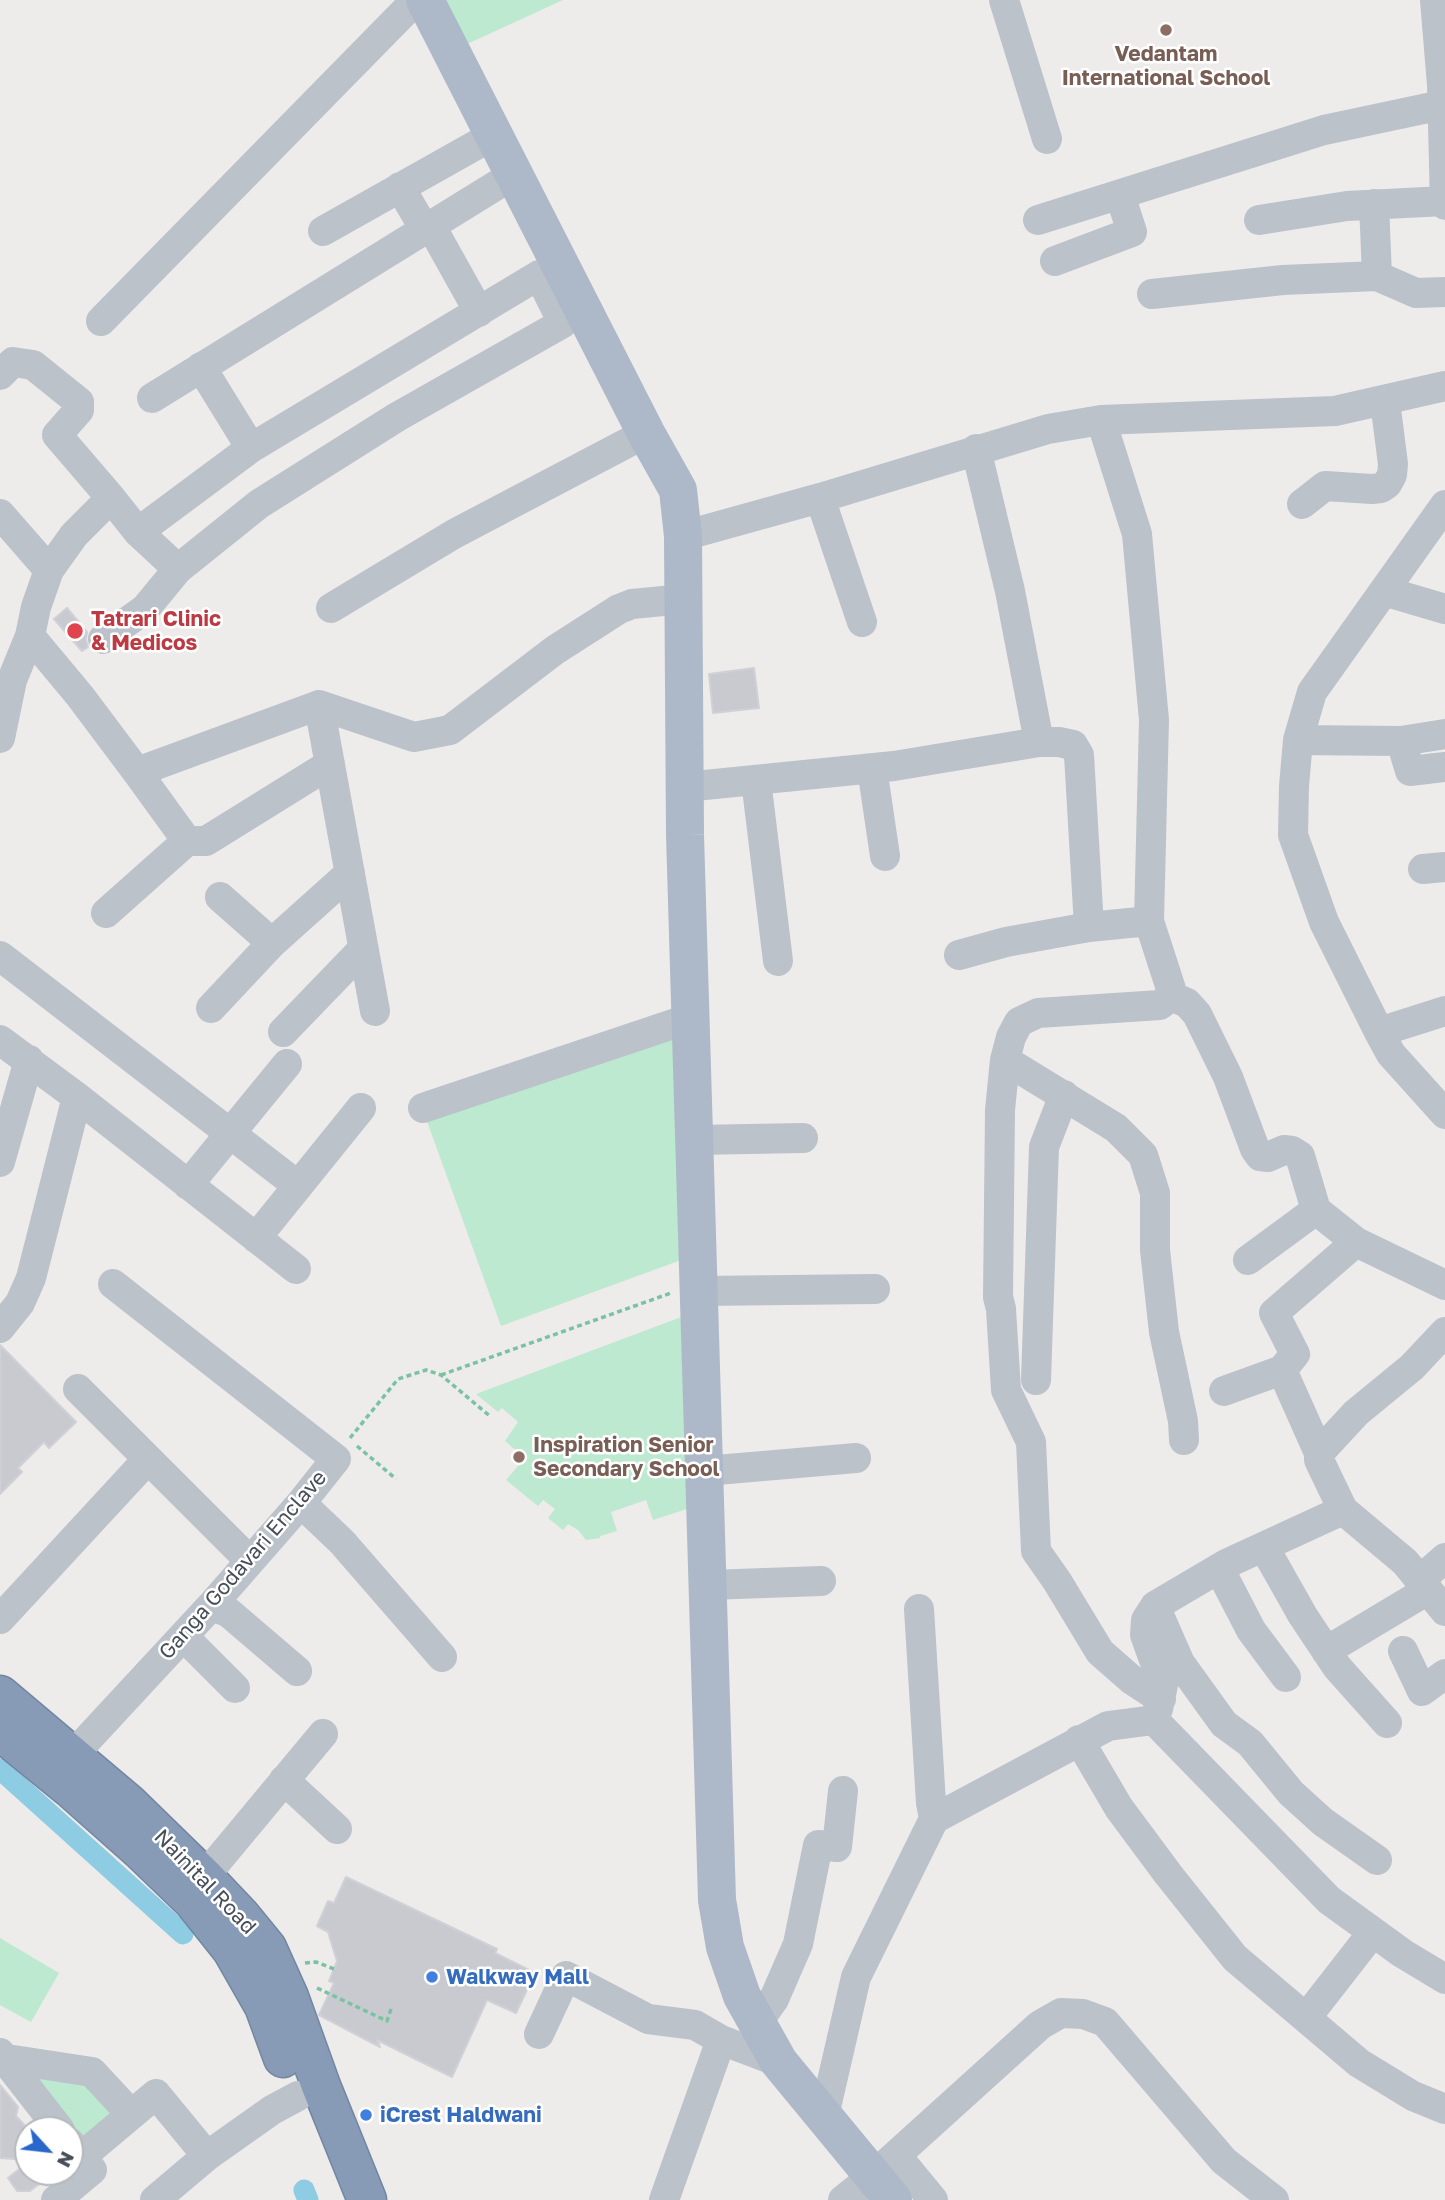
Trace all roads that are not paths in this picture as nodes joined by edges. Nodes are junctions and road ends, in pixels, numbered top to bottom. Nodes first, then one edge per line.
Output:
1 (416, 0) edge
2 (425, 0) edge
3 (1004, 0) edge
4 (1435, 0) edge
5 (1442, 105) junction
6 (492, 136) junction
7 (1047, 139) dead end
8 (513, 175) junction
9 (400, 187) junction
10 (1120, 195) junction
11 (1445, 203) edge
12 (1374, 204) junction
13 (1038, 220) dead end
14 (1259, 220) dead end
15 (428, 228) junction
16 (323, 231) dead end
17 (1055, 261) dead end
18 (1377, 276) junction
19 (1445, 292) edge
20 (1152, 294) dead end
21 (480, 312) junction
22 (101, 321) dead end
23 (201, 367) junction
24 (0, 375) edge
25 (1445, 386) edge
26 (152, 398) dead end
27 (1385, 401) junction
28 (1101, 420) junction
29 (646, 433) junction
30 (251, 448) junction
31 (976, 449) junction
32 (111, 498) junction
33 (820, 498) junction
34 (1302, 504) dead end
35 (1445, 505) edge
36 (0, 514) edge
37 (138, 532) junction
38 (683, 536) junction
39 (178, 569) junction
40 (49, 570) junction
41 (1384, 591) junction
42 (684, 599) junction
43 (331, 608) dead end
44 (1445, 608) edge
45 (862, 622) dead end
46 (30, 636) junction
47 (103, 639) dead end
48 (6, 678) edge
49 (319, 705) junction
50 (1445, 734) edge
51 (0, 738) edge
52 (1298, 740) junction
53 (1401, 741) junction
54 (1039, 742) junction
55 (330, 764) junction
56 (1445, 767) edge
57 (872, 768) junction
58 (137, 772) junction
59 (756, 780) junction
60 (685, 787) junction
61 (187, 841) junction
62 (885, 856) dead end
63 (350, 873) junction
64 (220, 897) dead end
65 (106, 914) dead end
66 (1149, 921) junction
67 (1089, 927) junction
68 (272, 943) junction
69 (363, 949) junction
70 (959, 955) dead end
71 (0, 956) edge
72 (778, 961) dead end
73 (1171, 996) junction
74 (211, 1008) dead end
75 (375, 1011) dead end
76 (1445, 1011) edge
77 (691, 1017) junction
78 (284, 1032) dead end
79 (1379, 1032) junction
80 (0, 1040) edge
81 (29, 1060) junction
82 (1005, 1060) junction
83 (287, 1064) dead end
84 (1064, 1096) junction
85 (77, 1097) junction
86 (361, 1108) dead end
87 (423, 1108) dead end
88 (1445, 1114) edge
89 (231, 1133) junction
90 (803, 1138) dead end
91 (695, 1140) junction
92 (0, 1162) edge
93 (188, 1185) junction
94 (297, 1185) junction
95 (1317, 1210) junction
96 (256, 1238) junction
97 (1356, 1242) junction
98 (1248, 1260) dead end
99 (296, 1269) dead end
100 (113, 1284) dead end
101 (1445, 1285) edge
102 (700, 1287) junction
103 (875, 1289) dead end
104 (0, 1328) edge
105 (1445, 1332) edge
106 (1282, 1370) junction
107 (1036, 1380) dead end
108 (78, 1389) dead end
109 (1224, 1391) dead end
110 (1184, 1440) dead end
111 (1319, 1453) junction
112 (856, 1458) dead end
113 (148, 1459) junction
114 (705, 1471) junction
115 (301, 1503) junction
116 (1343, 1510) junction
117 (1264, 1547) junction
118 (1445, 1558) edge
119 (250, 1561) junction
120 (1219, 1568) junction
121 (821, 1581) dead end
122 (709, 1585) junction
123 (1431, 1594) edge
124 (211, 1606) junction
125 (1155, 1606) junction
126 (919, 1609) dead end
127 (0, 1619) edge
128 (183, 1636) junction
129 (1326, 1651) junction
130 (1403, 1651) dead end
131 (442, 1657) dead end
132 (297, 1671) dead end
133 (1445, 1674) edge
134 (1286, 1677) dead end
135 (236, 1688) dead end
136 (0, 1695) edge
137 (1158, 1710) junction
138 (1387, 1723) dead end
139 (0, 1731) edge
140 (323, 1734) dead end
141 (1079, 1740) junction
142 (72, 1756) junction
143 (284, 1780) junction
144 (843, 1791) dead end
145 (934, 1819) junction
146 (337, 1829) dead end
147 (1377, 1860) dead end
148 (204, 1877) junction
149 (1373, 1932) junction
150 (1445, 1979) edge
151 (1306, 2018) junction
152 (757, 2023) junction
153 (539, 2034) dead end
154 (721, 2040) junction
155 (306, 2042) junction
156 (3, 2056) edge
157 (779, 2062) junction
158 (298, 2096) junction
159 (1445, 2109) edge
160 (131, 2114) junction
161 (49, 2116) edge
162 (824, 2116) junction
163 (84, 2144) edge
164 (207, 2156) junction
165 (84, 2161) edge
166 (84, 2177) edge
167 (887, 2177) edge
168 (73, 2186) edge
169 (56, 2200) edge
170 (155, 2200) edge
171 (339, 2200) edge
172 (367, 2200) edge
173 (664, 2200) edge
174 (843, 2200) edge
175 (933, 2200) edge
176 (1274, 2200) edge

1 - 22 street
2 - 6 main road
3 - 7 street
4 - 5 street
5 - 10 street
5 - 11 street
6 - 8 main road
6 - 9 street
8 - 15 street
8 - 29 main road
9 - 15 street
9 - 16 street
10 - 13 street
10 - 17 street
11 - 12 street
12 - 14 street
12 - 18 street
15 - 21 street
15 - 23 street
18 - 19 street
18 - 20 street
21 - 30 street
21 - 39 street
23 - 26 street
23 - 30 street
24 - 32 street
25 - 27 street
27 - 28 street
27 - 34 street
28 - 31 street
28 - 66 street
29 - 38 main road
29 - 43 street
30 - 37 street
31 - 33 street
31 - 54 street
32 - 37 street
32 - 40 street
33 - 38 street
33 - 45 street
35 - 41 street
36 - 40 street
37 - 39 street
38 - 42 main road
39 - 47 street
40 - 46 street
41 - 44 street
41 - 52 street
42 - 49 street
42 - 60 main road
46 - 48 street
46 - 58 street
48 - 51 street
49 - 55 street
49 - 58 street
50 - 53 street
52 - 53 street
52 - 79 street
53 - 56 street
54 - 57 street
54 - 67 street
55 - 61 street
55 - 63 street
57 - 59 street
57 - 62 street
58 - 61 street
59 - 60 street
59 - 72 street
60 - 77 main road
61 - 65 street
63 - 68 street
63 - 69 street
64 - 68 street
66 - 67 street
66 - 73 street
67 - 70 street
68 - 74 street
69 - 75 street
69 - 78 street
71 - 89 street
73 - 82 street
73 - 95 street
76 - 79 street
77 - 87 street
77 - 91 main road
79 - 88 street
80 - 81 street
81 - 85 street
81 - 92 street
82 - 84 street
82 - 137 street
83 - 89 street
84 - 107 street
84 - 110 street
85 - 93 street
85 - 104 street
86 - 94 street
89 - 93 street
89 - 94 street
90 - 91 street
91 - 102 main road
93 - 96 street
94 - 96 street
95 - 97 street
95 - 98 street
96 - 99 street
97 - 101 street
97 - 106 street
100 - 115 street, Ganga Godavari Enclave
102 - 103 street
102 - 114 main road
105 - 111 street
106 - 109 street
106 - 111 street
108 - 113 street
111 - 116 street
112 - 114 street
113 - 119 street
113 - 127 street
114 - 122 main road
115 - 119 street, Ganga Godavari Enclave
115 - 131 street
116 - 117 street
116 - 123 street
117 - 120 street
117 - 129 street
118 - 123 street
119 - 124 street, Ganga Godavari Enclave
120 - 125 street
120 - 134 street
121 - 122 street
122 - 152 main road
123 - 129 street
124 - 128 street, Ganga Godavari Enclave
124 - 132 street
125 - 137 street
125 - 147 street
126 - 145 street
128 - 135 street
128 - 142 street, Ganga Godavari Enclave
129 - 138 street
130 - 133 street
136 - 142 highway, Nainital Road
137 - 141 street
137 - 149 street
139 - 158 highway, Nainital Road
140 - 143 street
141 - 145 street
141 - 151 street
142 - 148 highway, Nainital Road
143 - 146 street
143 - 148 street
144 - 152 street
145 - 162 street
148 - 155 highway, Nainital Road
148 - 155 highway
149 - 150 street
149 - 151 street
151 - 159 street
152 - 157 main road
153 - 154 street
154 - 157 street
154 - 173 street
155 - 172 highway, Nainital Road
156 - 160 street
156 - 161 street
157 - 162 main road
158 - 164 street
158 - 171 highway, Nainital Road
160 - 163 street
160 - 164 street
162 - 167 main road
164 - 170 street
165 - 166 street
167 - 174 street
167 - 175 street
167 - 176 street
168 - 169 street

